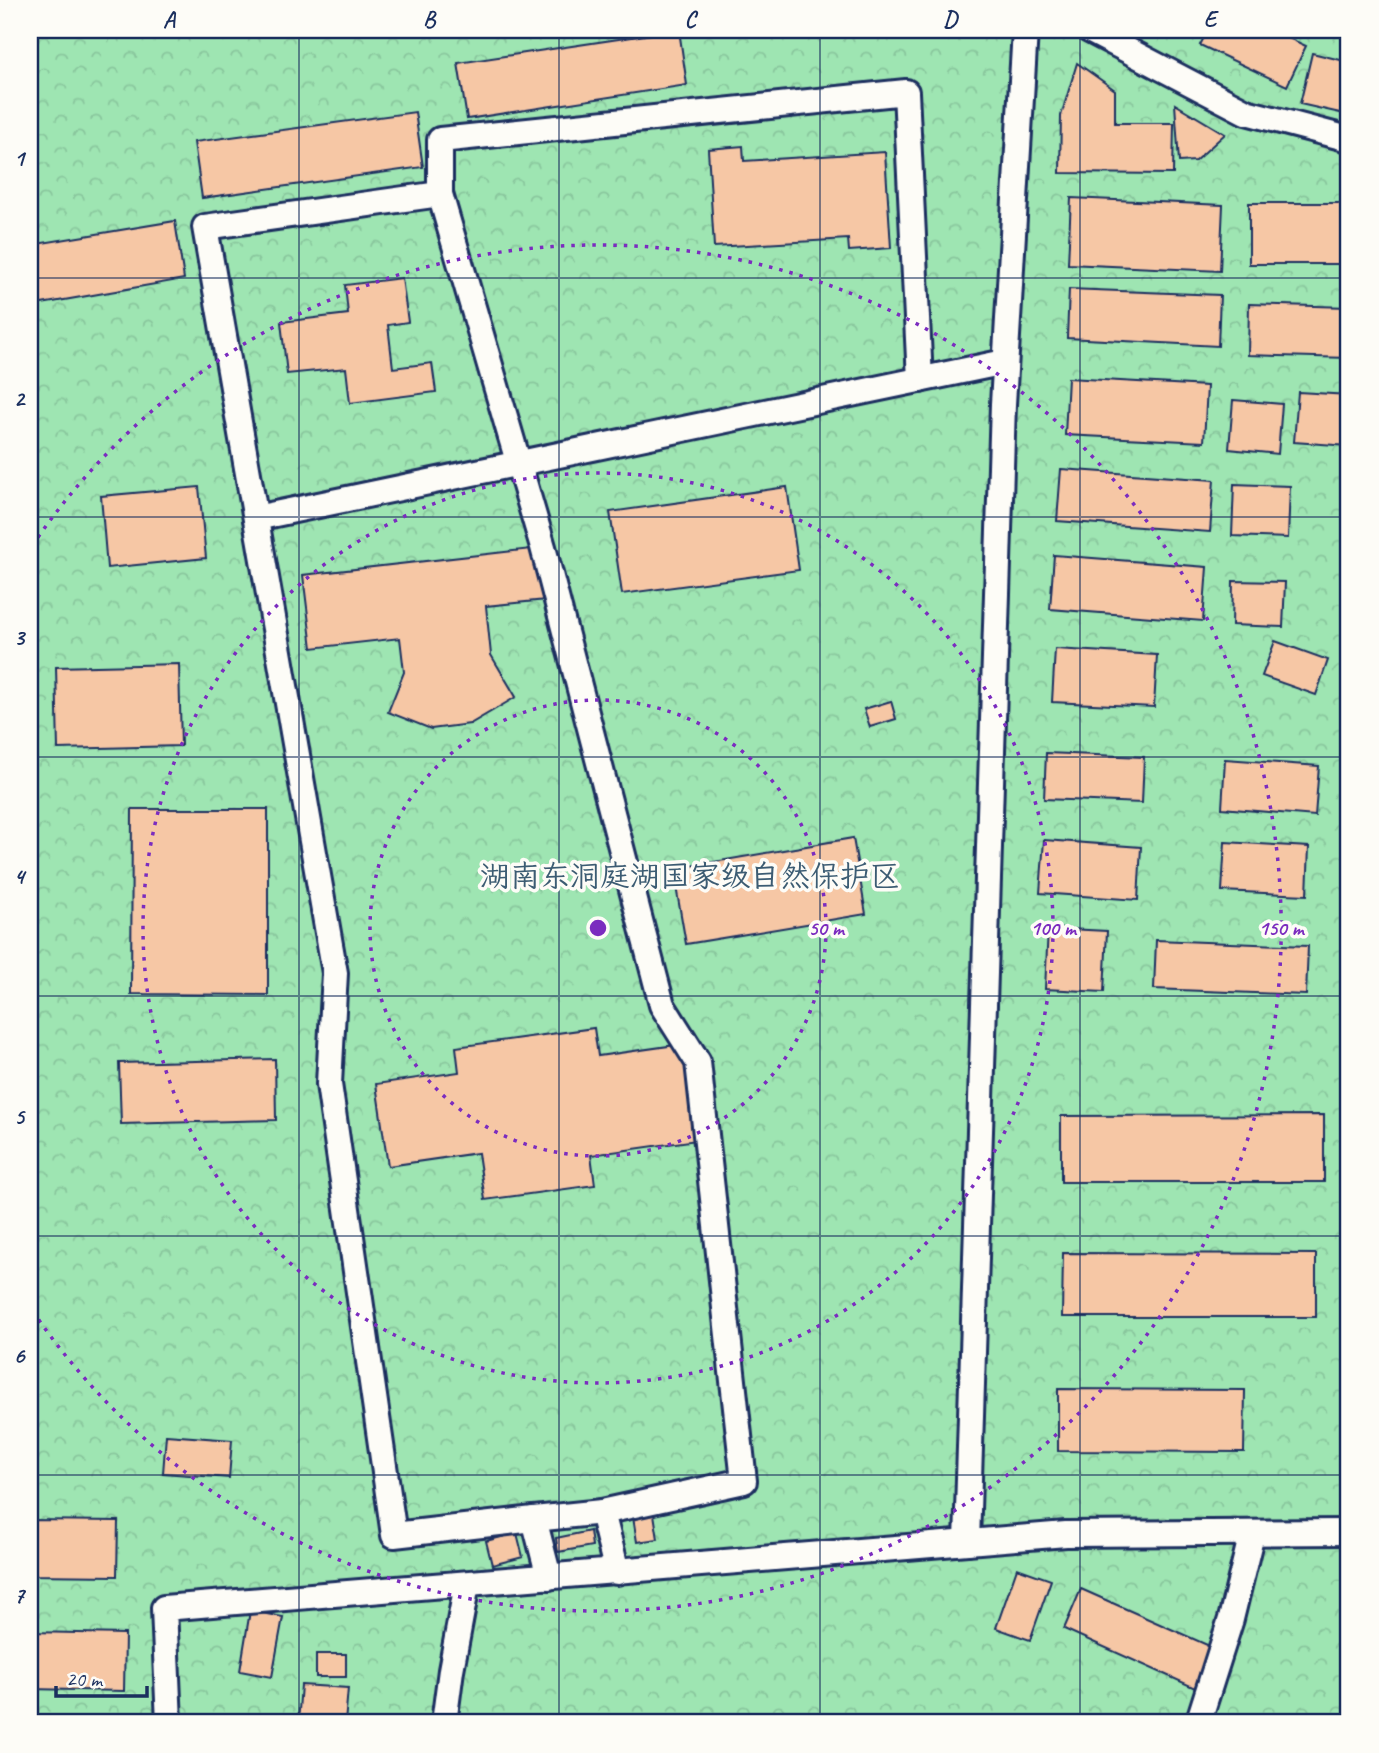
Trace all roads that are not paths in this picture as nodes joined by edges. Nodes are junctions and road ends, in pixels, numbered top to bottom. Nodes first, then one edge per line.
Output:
1 (1026, 30) edge
2 (1089, 30) edge
3 (1349, 139) edge
4 (440, 194) junction
5 (1005, 362) junction
6 (920, 380) junction
7 (519, 464) junction
8 (256, 518) junction
9 (602, 1511) junction
10 (534, 1519) junction
11 (1349, 1532) edge
12 (1252, 1533) junction
13 (967, 1542) junction
14 (617, 1572) junction
15 (549, 1577) junction
16 (467, 1584) junction
17 (169, 1723) edge
18 (444, 1723) edge
19 (1198, 1723) edge

1 - 5 street
2 - 3 street
4 - 6 street
4 - 7 street
4 - 8 street
5 - 6 street
5 - 13 street
6 - 7 street
7 - 8 street
7 - 9 street
8 - 10 street
9 - 10 street
9 - 14 street
10 - 15 street
11 - 12 street
12 - 13 street
12 - 19 street
13 - 14 street
14 - 15 street
15 - 16 street
16 - 17 street
16 - 18 street

